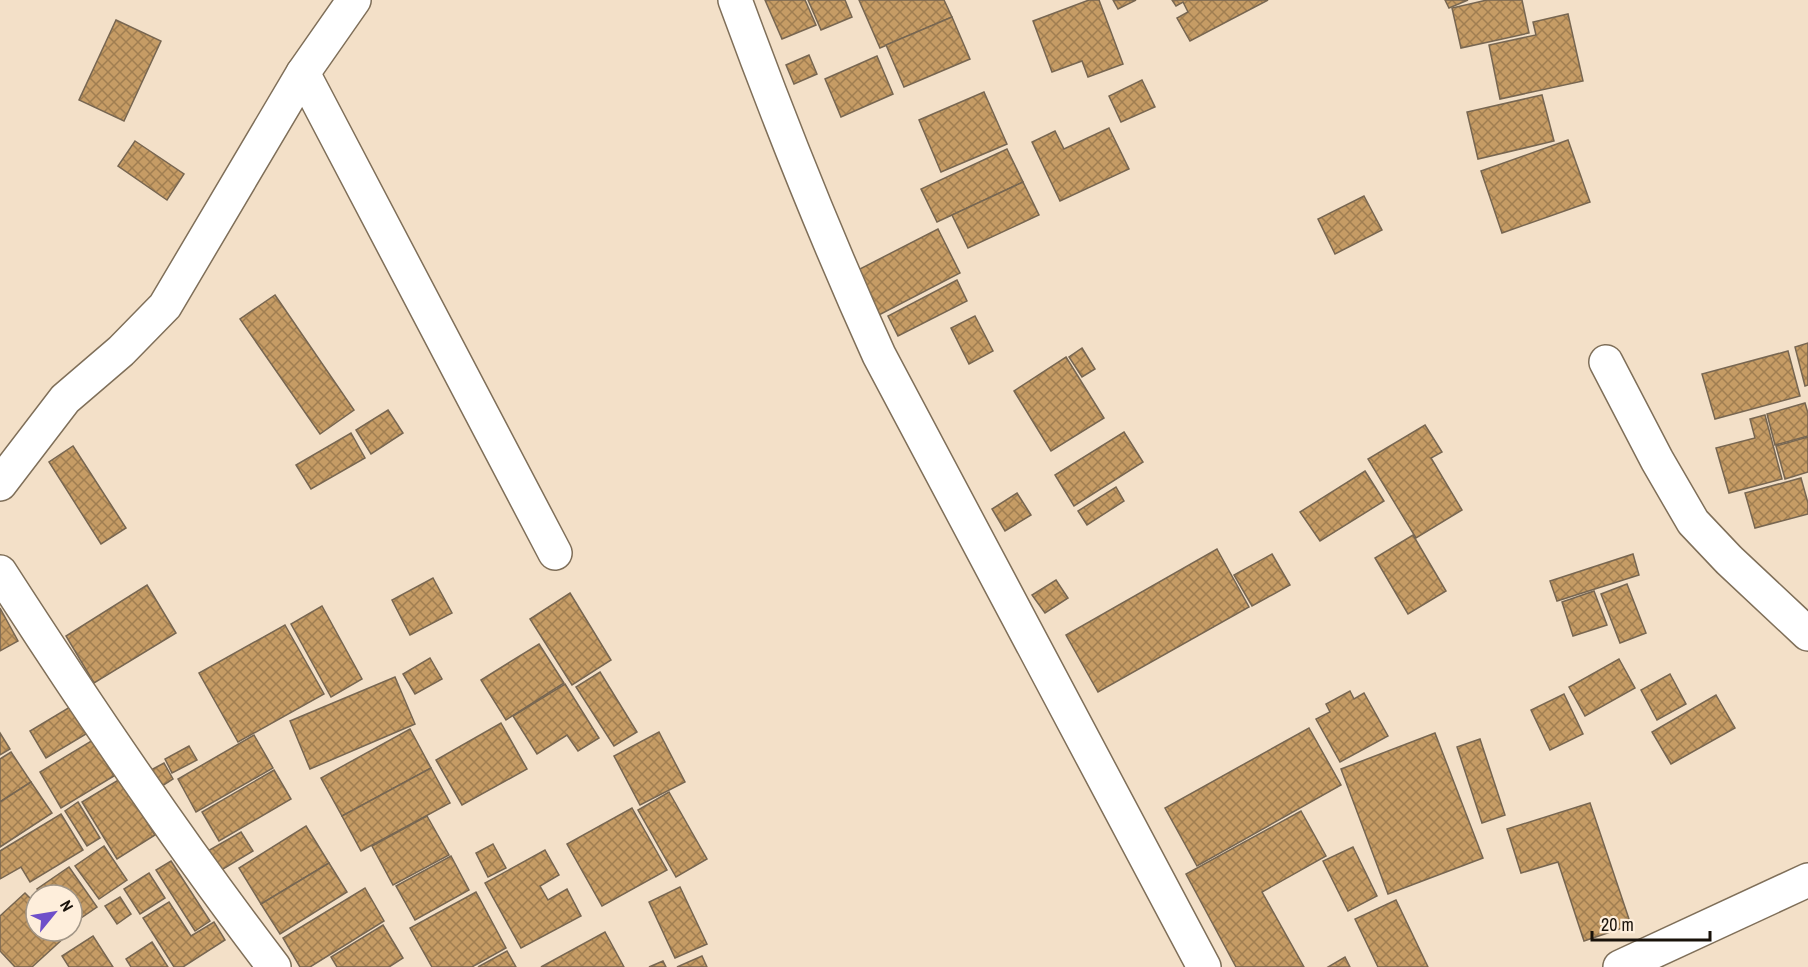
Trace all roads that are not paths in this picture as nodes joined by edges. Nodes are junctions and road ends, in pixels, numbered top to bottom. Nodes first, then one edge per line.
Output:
1 (354, 0) edge
2 (735, 0) edge
3 (303, 73) junction
4 (1606, 362) dead end
5 (0, 484) edge
6 (555, 554) dead end
7 (0, 572) edge
8 (1808, 634) edge
9 (1808, 880) edge
10 (274, 967) edge
11 (1204, 967) edge
12 (1620, 967) edge

1 - 3 street
2 - 11 street
3 - 5 street
3 - 6 street
4 - 8 street
7 - 10 street
9 - 12 street

